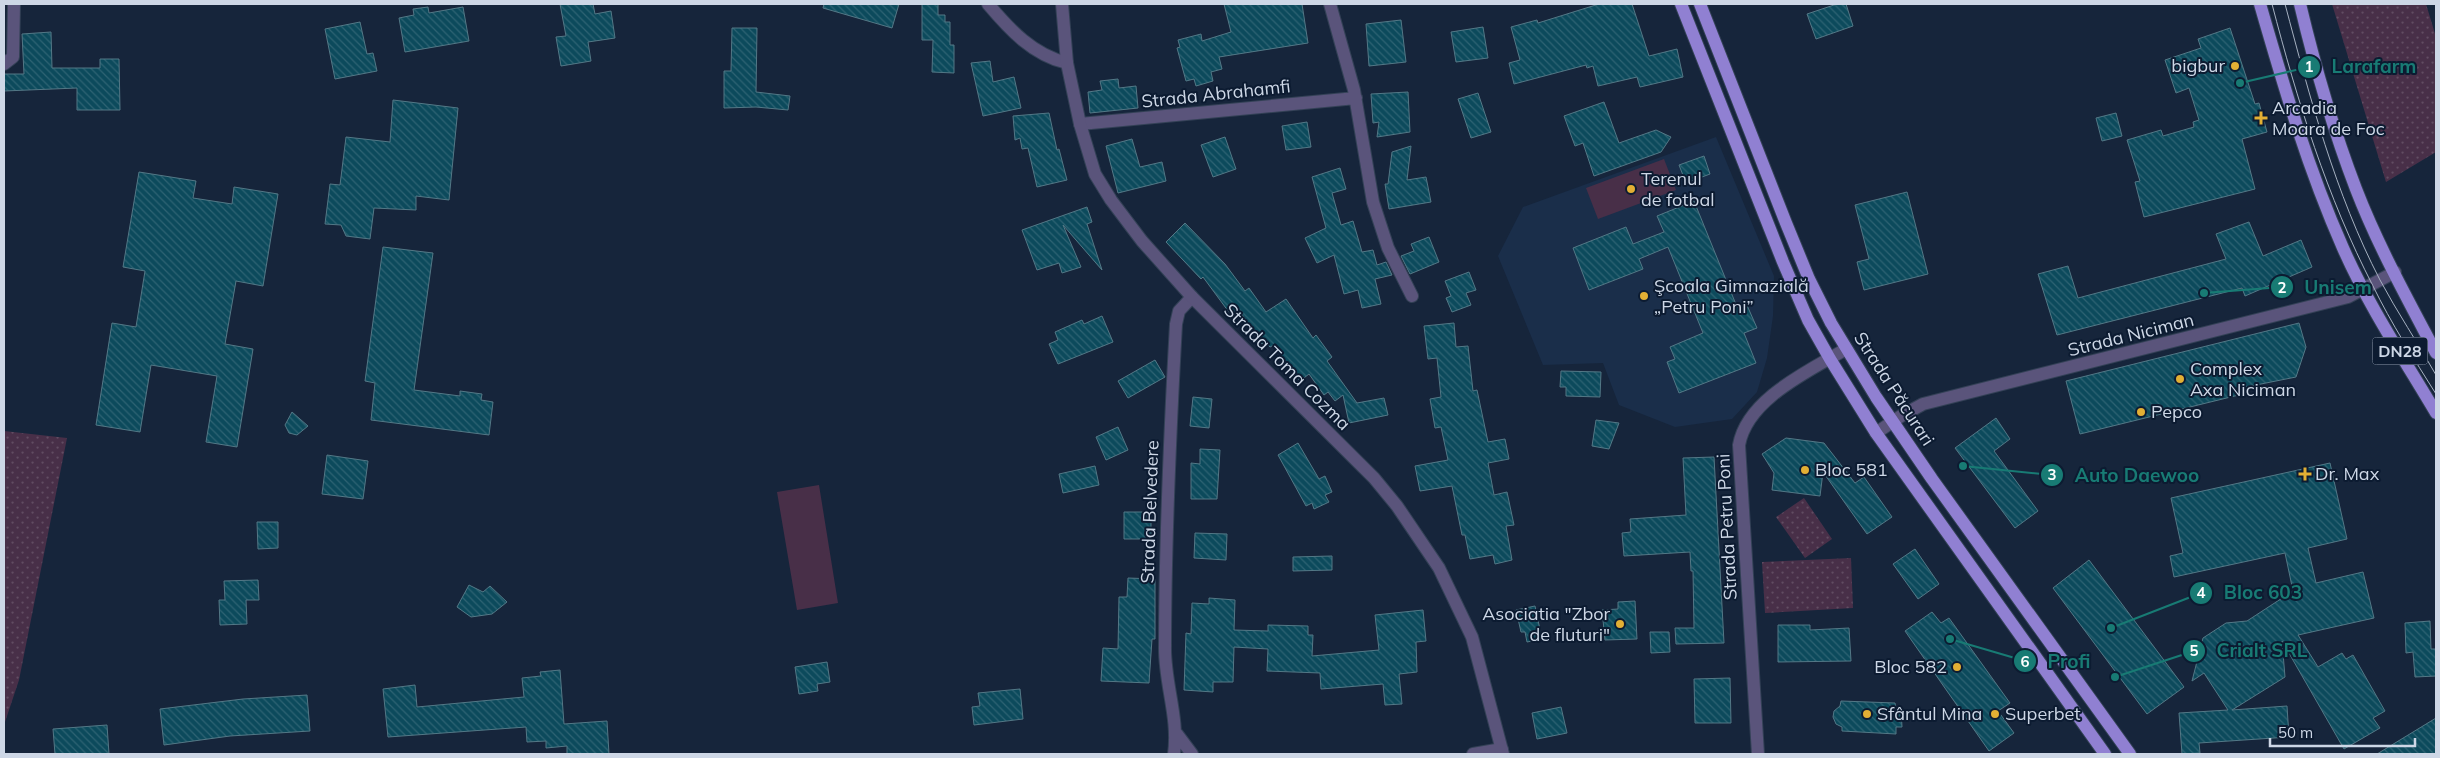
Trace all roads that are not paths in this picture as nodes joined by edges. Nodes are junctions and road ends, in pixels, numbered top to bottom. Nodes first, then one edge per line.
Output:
1 (14, 4) edge
2 (988, 4) edge
3 (1062, 4) edge
4 (1330, 4) edge
5 (1681, 4) edge
6 (1700, 4) edge
7 (2260, 4) edge
8 (2300, 4) edge
9 (1068, 63) junction
10 (4, 64) edge
11 (1356, 98) junction
12 (1080, 124) junction
13 (2395, 272) junction
14 (2363, 289) junction
15 (1412, 296) dead end
16 (1192, 297) junction
17 (1846, 349) junction
18 (2436, 353) edge
19 (1830, 359) junction
20 (2436, 413) edge
21 (1893, 421) junction
22 (1876, 433) junction
23 (1177, 734) junction
24 (1502, 752) edge
25 (1174, 754) edge
26 (1192, 754) edge
27 (1473, 754) edge
28 (1758, 754) edge
29 (2105, 754) edge
30 (2130, 754) edge

1 - 10 street
2 - 9 street
3 - 9 street, Strada Toma Cozma
4 - 11 street
5 - 19 main road, Strada Păcurari
6 - 17 main road, Strada Păcurari
7 - 14 main road, DN28
8 - 13 main road, DN28
9 - 12 street, Strada Toma Cozma
11 - 12 street, Strada Abrahamfi
11 - 15 street
12 - 16 street, Strada Toma Cozma
13 - 14 street, Strada Niciman
13 - 18 main road, DN28
14 - 20 main road, DN28
14 - 21 street, Strada Niciman
16 - 23 street, Strada Belvedere
16 - 24 street, Strada Toma Cozma
17 - 19 street, Strada Petru Poni
17 - 21 main road, Strada Păcurari
19 - 22 main road, Strada Păcurari
19 - 28 street, Strada Petru Poni
21 - 22 street, Strada Niciman
21 - 30 main road, Strada Păcurari
22 - 29 main road, Strada Păcurari
23 - 25 street
23 - 26 street
24 - 27 street

